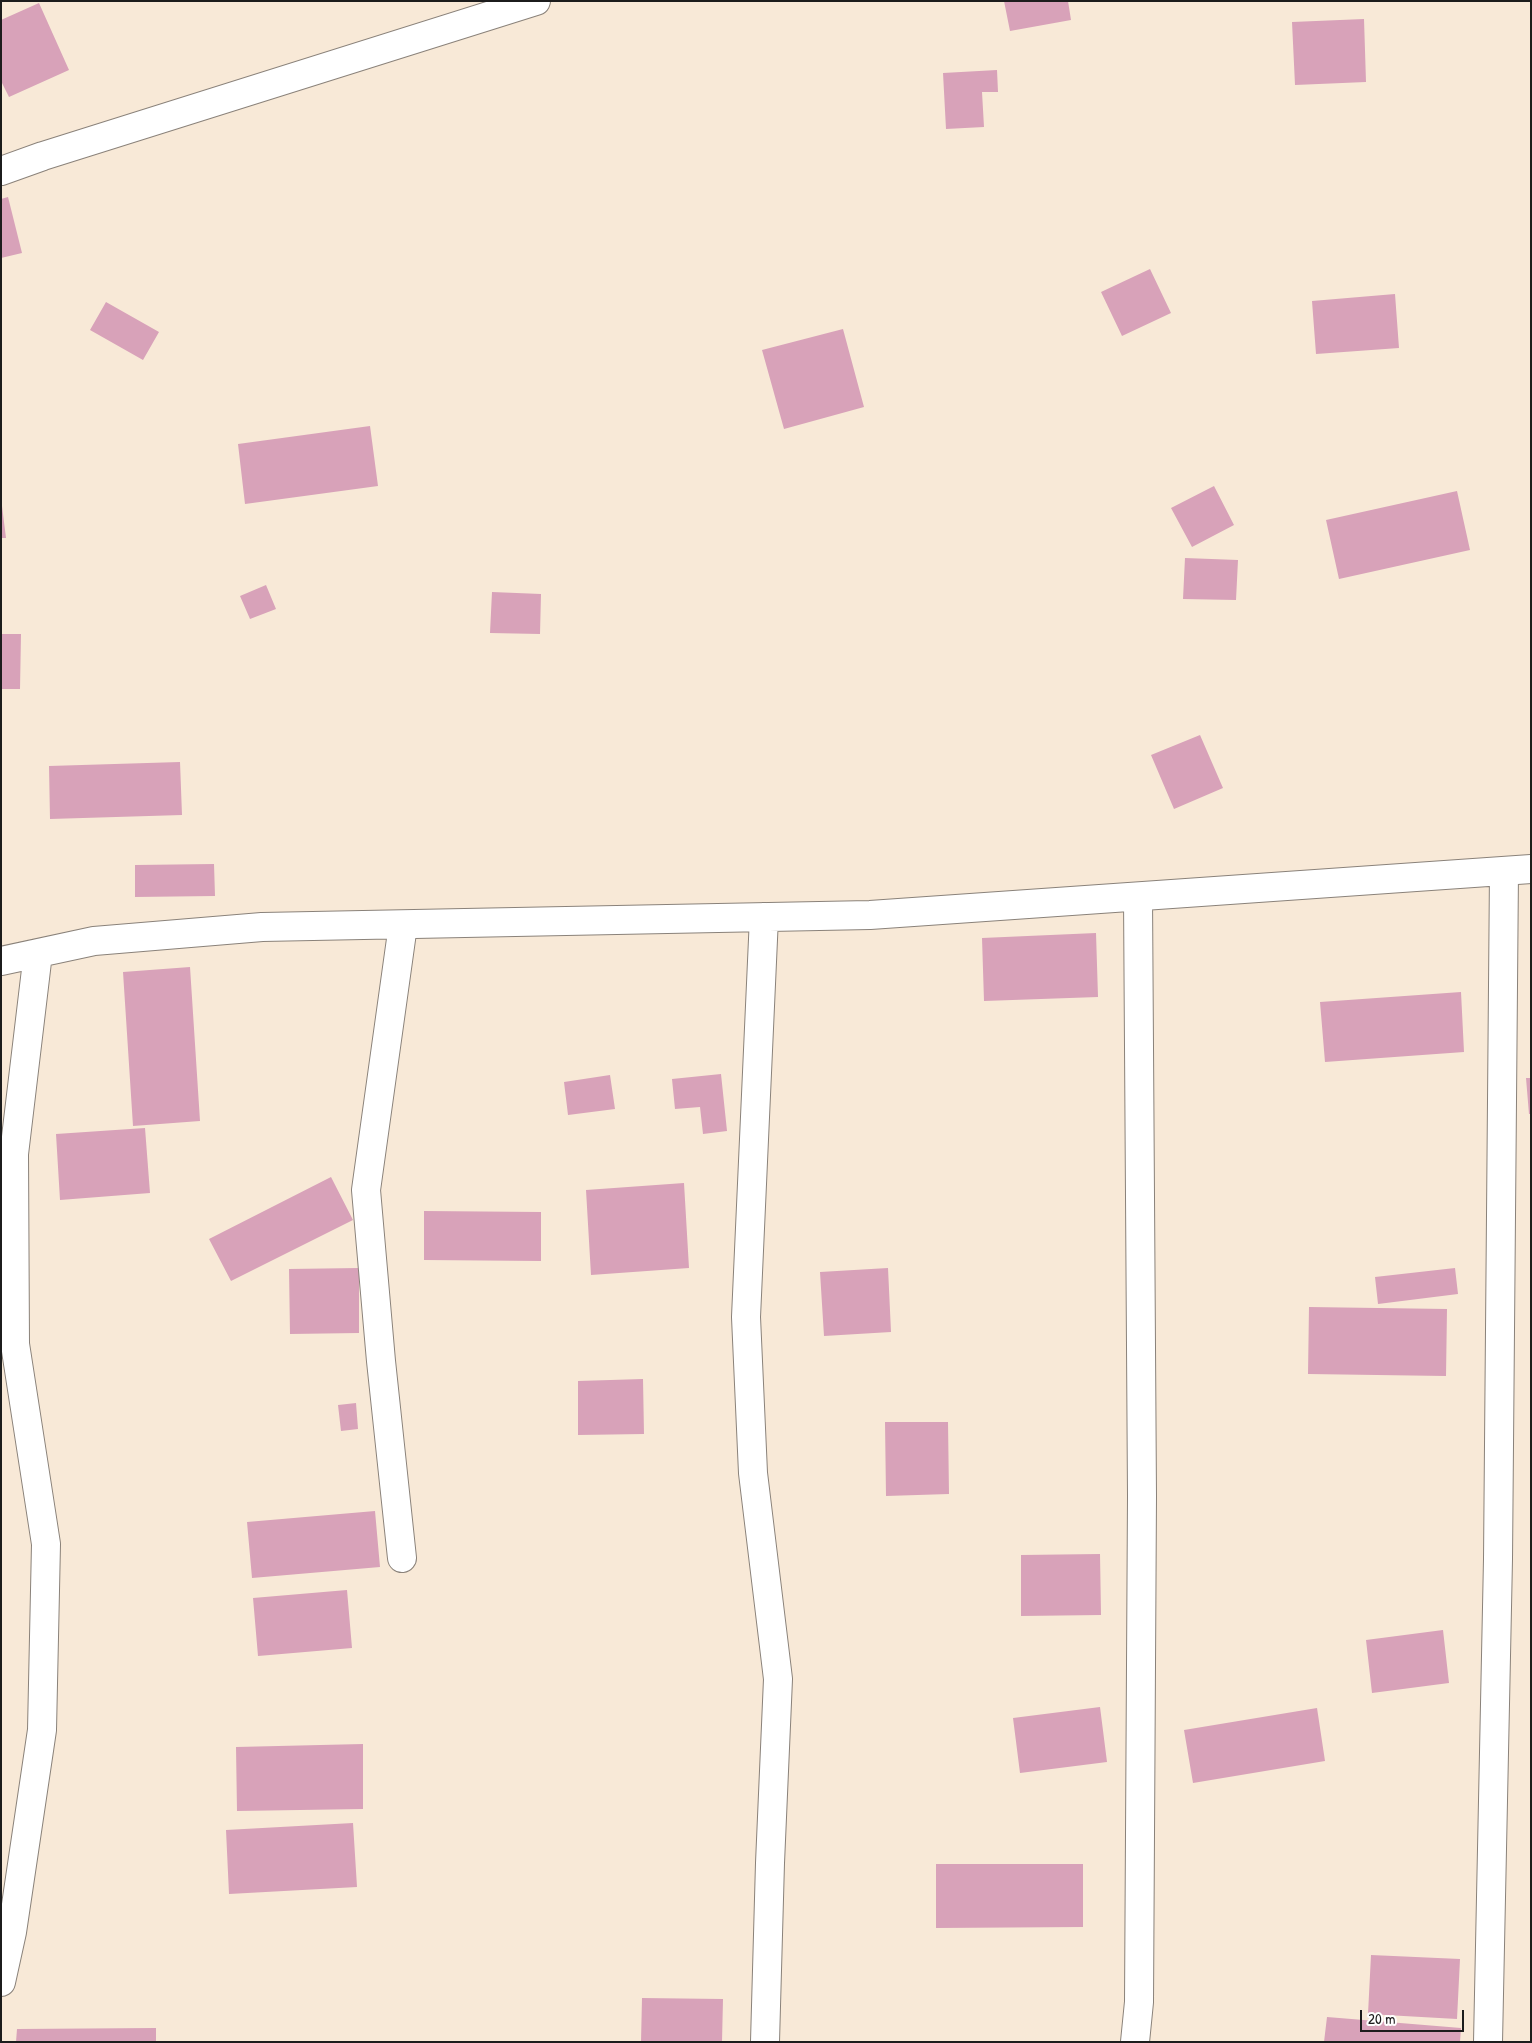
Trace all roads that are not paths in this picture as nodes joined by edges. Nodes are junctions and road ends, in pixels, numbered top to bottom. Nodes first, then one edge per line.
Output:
1 (536, 1) edge
2 (1, 171) edge
3 (1518, 870) edge
4 (1138, 897) junction
5 (764, 917) junction
6 (403, 924) junction
7 (38, 953) junction
8 (1, 961) edge
9 (402, 1558) dead end
10 (1, 1982) edge
11 (766, 2042) edge
12 (1135, 2042) edge
13 (1488, 2042) edge

1 - 2 street
3 - 4 street
3 - 13 street
4 - 5 street
4 - 12 street
5 - 6 street
5 - 11 street
6 - 7 street
6 - 9 street
7 - 8 street
7 - 10 street

